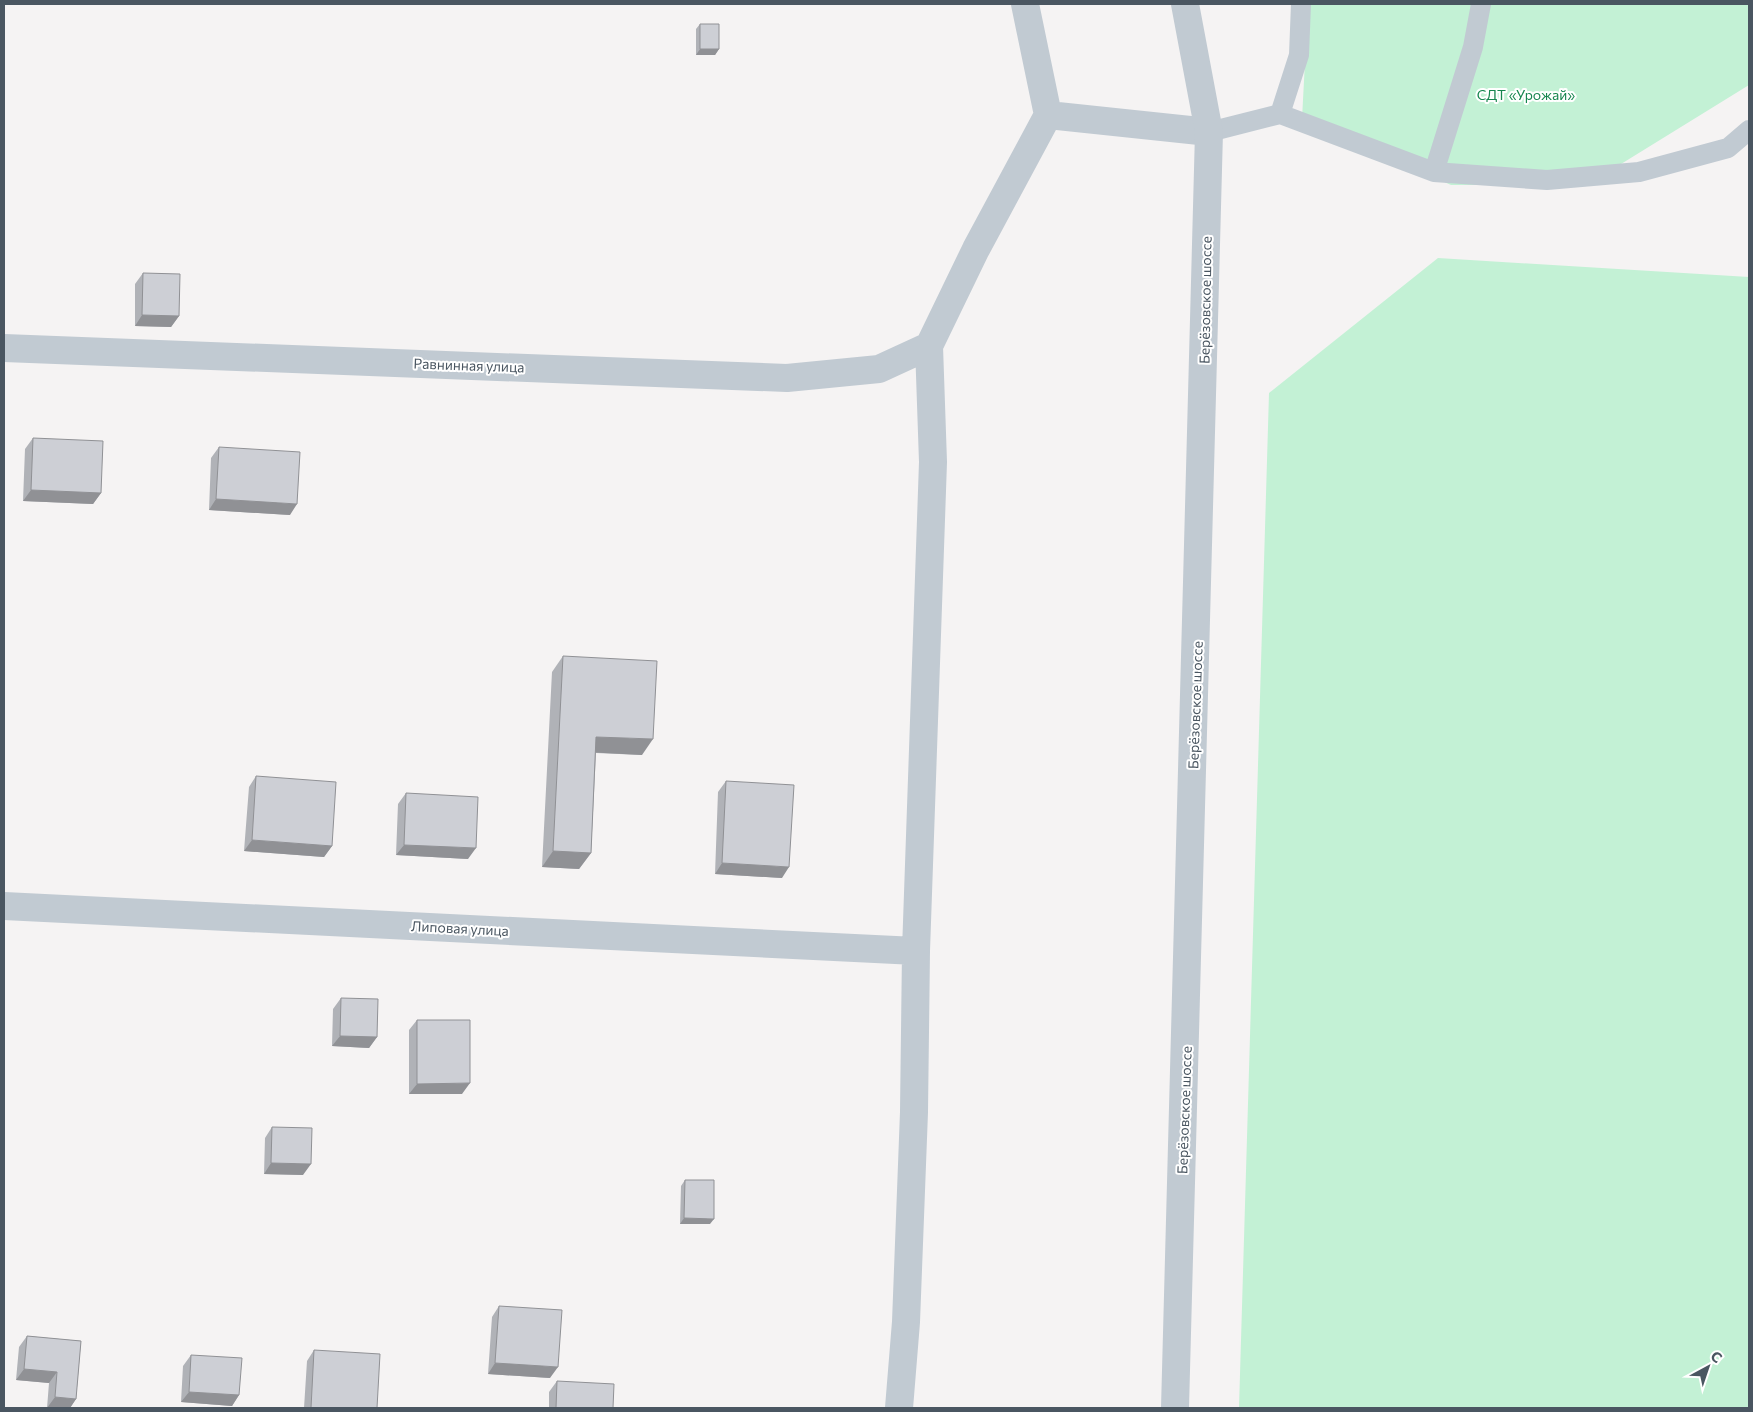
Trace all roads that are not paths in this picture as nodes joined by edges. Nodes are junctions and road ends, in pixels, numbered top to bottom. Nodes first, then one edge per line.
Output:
1 (1025, 4) edge
2 (1185, 4) edge
3 (1301, 4) edge
4 (1481, 4) edge
5 (1280, 114) junction
6 (1048, 116) junction
7 (1749, 130) edge
8 (1209, 132) junction
9 (1434, 172) junction
10 (929, 346) junction
11 (4, 348) edge
12 (4, 906) edge
13 (916, 951) junction
14 (899, 1408) edge
15 (1175, 1408) edge

1 - 6 street
2 - 8 street, Берёзовское шоссе
3 - 5 lane
4 - 9 lane
5 - 8 lane
5 - 9 lane
6 - 8 street
6 - 10 street
7 - 9 lane
8 - 15 street, Берёзовское шоссе
10 - 11 street, Равнинная улица
10 - 13 street
12 - 13 street, Липовая улица
13 - 14 street

